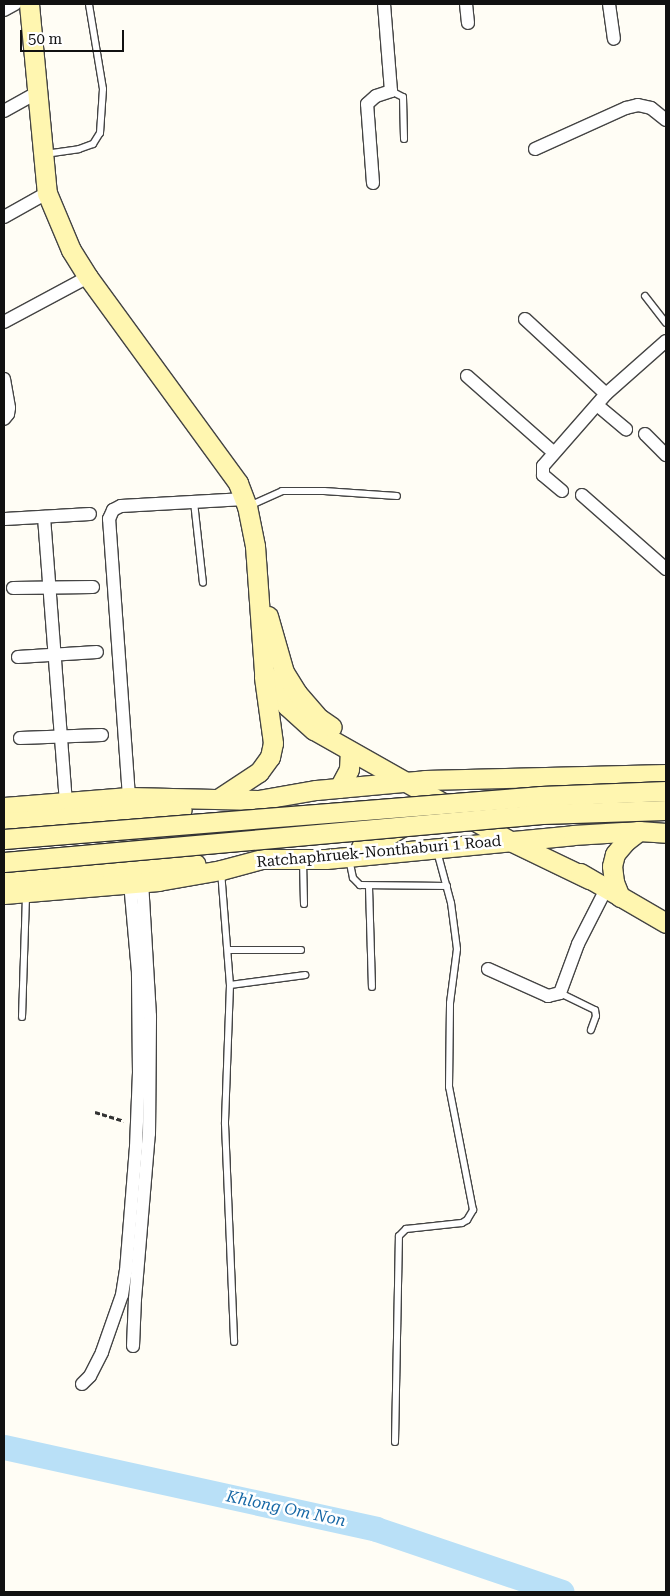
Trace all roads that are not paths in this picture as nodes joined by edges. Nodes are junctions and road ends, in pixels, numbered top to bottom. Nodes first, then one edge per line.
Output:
1 (14, 4) edge
2 (29, 4) edge
3 (89, 4) edge
4 (384, 4) edge
5 (466, 4) edge
6 (609, 4) edge
7 (4, 10) edge
8 (468, 23) dead end
9 (614, 39) dead end
10 (391, 91) junction
11 (37, 93) junction
12 (4, 111) edge
13 (666, 120) edge
14 (404, 139) dead end
15 (535, 149) dead end
16 (43, 154) junction
17 (373, 183) dead end
18 (47, 193) junction
19 (4, 217) edge
20 (88, 278) junction
21 (645, 296) dead end
22 (525, 318) dead end
23 (4, 322) edge
24 (666, 323) edge
25 (666, 341) edge
26 (467, 376) dead end
27 (4, 379) edge
28 (606, 394) junction
29 (596, 405) junction
30 (4, 419) edge
31 (626, 429) dead end
32 (645, 434) dead end
33 (554, 453) junction
34 (666, 455) edge
35 (562, 491) dead end
36 (582, 495) dead end
37 (397, 496) dead end
38 (194, 502) junction
39 (246, 503) junction
40 (90, 514) dead end
41 (44, 517) junction
42 (5, 519) edge
43 (666, 569) edge
44 (258, 581) junction
45 (203, 583) dead end
46 (49, 587) junction
47 (93, 587) dead end
48 (14, 588) dead end
49 (98, 652) dead end
50 (54, 655) junction
51 (18, 657) dead end
52 (264, 672) junction
53 (102, 735) dead end
54 (60, 736) junction
55 (20, 738) dead end
56 (350, 752) junction
57 (666, 774) edge
58 (558, 777) junction
59 (406, 782) junction
60 (427, 788) junction
61 (332, 789) junction
62 (666, 791) edge
63 (129, 797) junction
64 (218, 799) junction
65 (258, 800) junction
66 (66, 802) junction
67 (666, 810) edge
68 (7, 817) edge
69 (639, 831) junction
70 (666, 833) edge
71 (559, 836) junction
72 (4, 839) edge
73 (530, 839) junction
74 (510, 841) junction
75 (436, 848) junction
76 (347, 854) junction
77 (262, 860) junction
78 (303, 860) junction
79 (4, 862) edge
80 (221, 870) junction
81 (589, 879) junction
82 (17, 881) edge
83 (136, 883) junction
84 (447, 886) junction
85 (369, 887) junction
86 (613, 893) junction
87 (4, 894) edge
88 (304, 904) dead end
89 (666, 923) edge
90 (228, 950) junction
91 (301, 950) dead end
92 (488, 969) dead end
93 (305, 975) dead end
94 (230, 984) junction
95 (372, 987) dead end
96 (560, 993) junction
97 (22, 1018) dead end
98 (591, 1030) dead end
99 (234, 1342) dead end
100 (133, 1346) dead end
101 (82, 1384) dead end
102 (395, 1442) dead end

1 - 7 street
2 - 11 street
3 - 16 lane
4 - 10 street
5 - 8 street
6 - 9 street
10 - 14 lane
10 - 17 street
11 - 12 street
11 - 16 street
13 - 15 street
16 - 18 street
18 - 19 street
18 - 20 street
20 - 23 street
20 - 39 street
21 - 24 lane
22 - 28 street
25 - 28 street
26 - 33 street
27 - 30 street
28 - 29 street
29 - 31 street
29 - 33 street
32 - 34 street
33 - 35 street
36 - 43 street
37 - 39 lane
38 - 39 street
38 - 45 lane
38 - 63 street
39 - 44 street
40 - 41 street
41 - 42 street
41 - 46 street
44 - 52 street
44 - 60 street
46 - 47 street
46 - 48 street
46 - 50 street
49 - 50 street
50 - 51 street
50 - 54 street
52 - 56 street
52 - 64 street
53 - 54 street
54 - 55 street
54 - 66 street
56 - 59 street
56 - 61 street
57 - 58 street
58 - 60 street
58 - 71 street
59 - 60 street
59 - 61 street
60 - 73 street
60 - 74 street
60 - 76 street
61 - 65 street
61 - 76 street
62 - 72 street, bridge
63 - 64 street
63 - 66 street
64 - 65 street
65 - 68 street
66 - 68 street
67 - 79 street, Ratchaphruek-Nonthaburi 1 Road, bridge
69 - 70 street, Ratchaphruek-Nonthaburi 1 Road
69 - 71 street, Ratchaphruek-Nonthaburi 1 Road
69 - 86 street
71 - 73 street, Ratchaphruek-Nonthaburi 1 Road
73 - 74 street, Ratchaphruek-Nonthaburi 1 Road
73 - 81 street
74 - 75 street, Ratchaphruek-Nonthaburi 1 Road
74 - 81 street
75 - 76 street, Ratchaphruek-Nonthaburi 1 Road
75 - 84 lane
76 - 78 street, Ratchaphruek-Nonthaburi 1 Road
76 - 85 lane
77 - 78 street, Ratchaphruek-Nonthaburi 1 Road
77 - 80 street, Ratchaphruek-Nonthaburi 1 Road
77 - 82 street
78 - 88 lane
80 - 83 street, Ratchaphruek-Nonthaburi 1 Road
80 - 90 lane
81 - 86 street
82 - 83 street, Ratchaphruek-Nonthaburi 1 Road
82 - 87 street, Ratchaphruek-Nonthaburi 1 Road
82 - 97 lane
83 - 100 street
83 - 101 street
84 - 85 lane
84 - 102 lane
85 - 95 lane
86 - 89 street
86 - 96 street
90 - 91 lane
90 - 94 lane
92 - 96 street
93 - 94 lane
94 - 99 lane
96 - 98 lane

